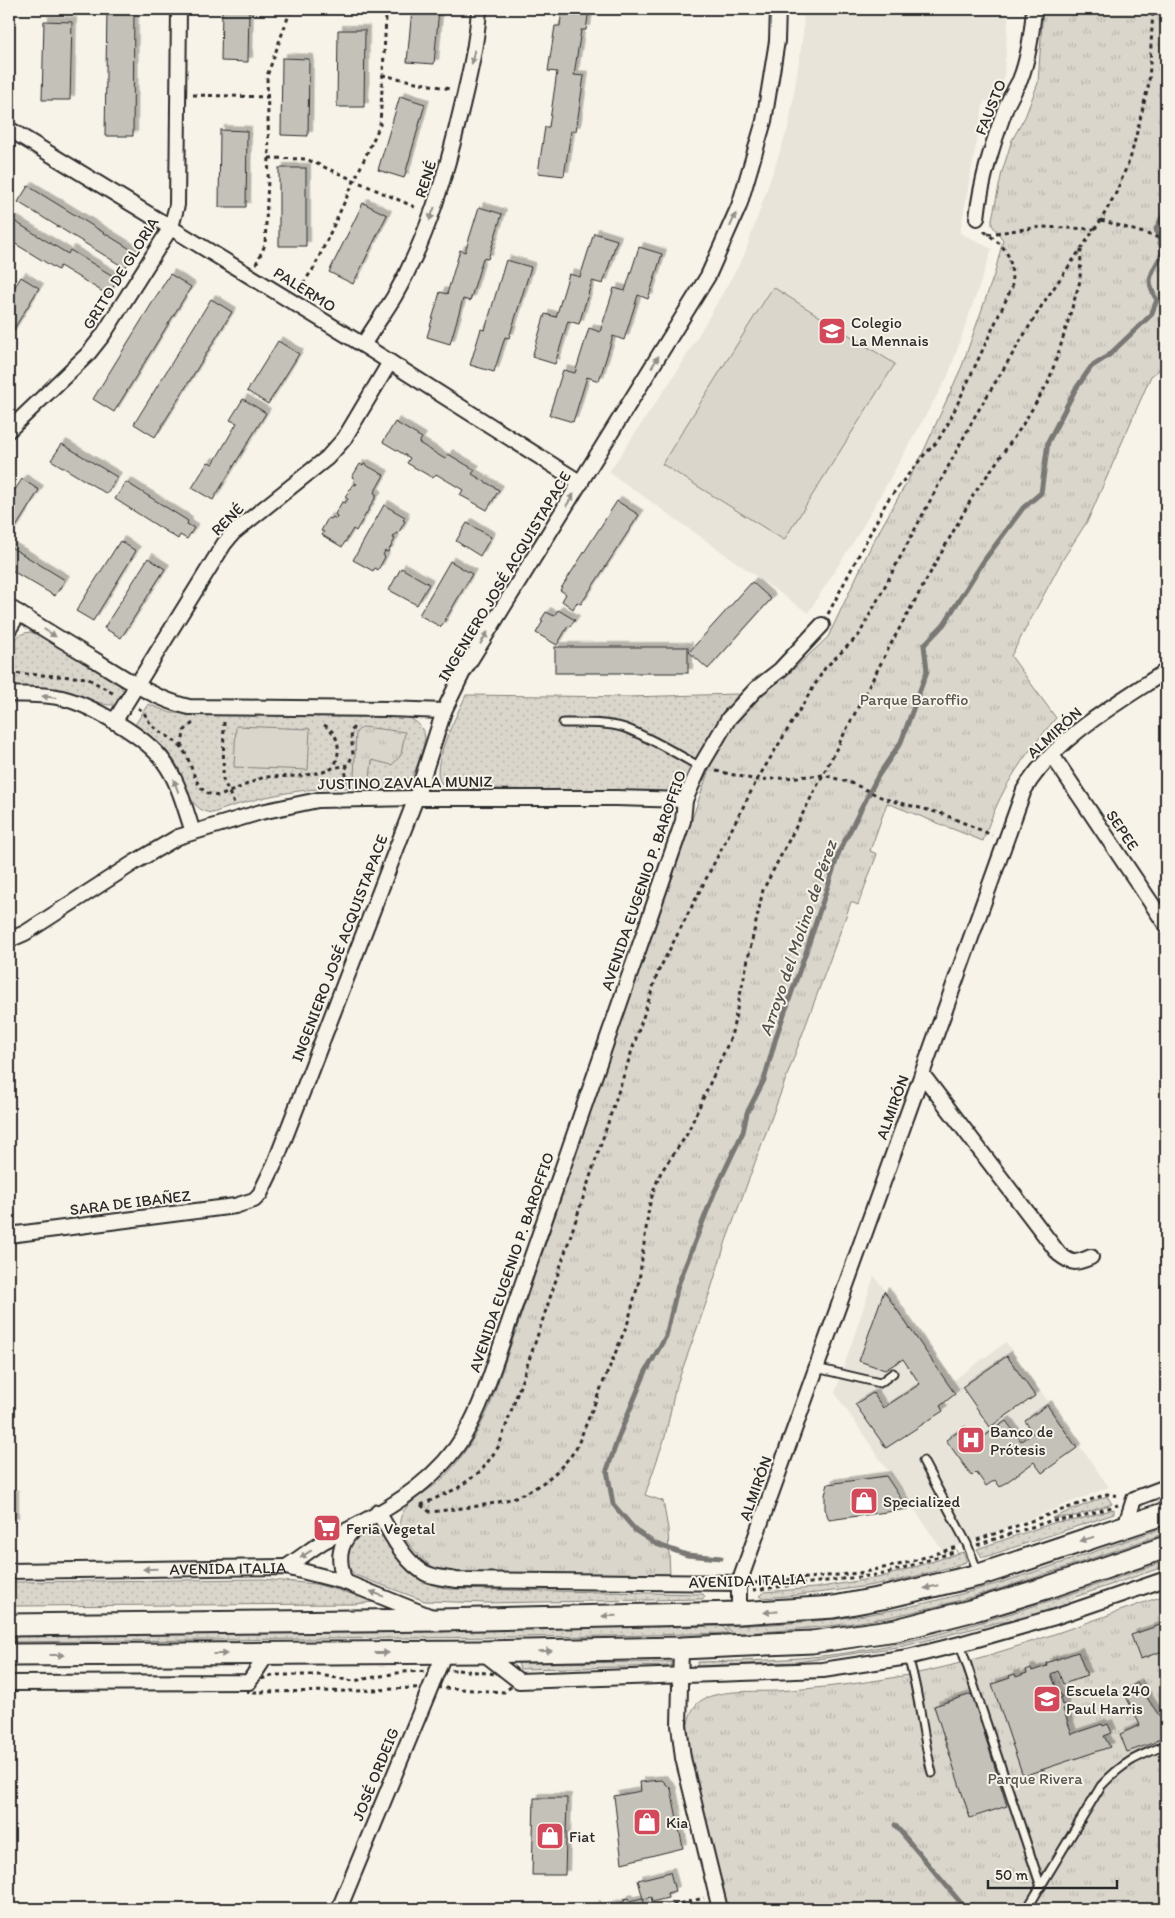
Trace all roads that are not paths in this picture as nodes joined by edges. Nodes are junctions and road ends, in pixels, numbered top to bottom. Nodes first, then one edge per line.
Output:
1 (179, 9) edge
2 (479, 9) edge
3 (778, 9) edge
4 (1034, 9) edge
5 (9, 129) edge
6 (977, 218) road end
7 (171, 228) junction
8 (363, 345) junction
9 (390, 362) junction
10 (9, 430) edge
11 (581, 483) junction
12 (14, 610) edge
13 (822, 625) road end
14 (9, 629) edge
15 (1166, 670) edge
16 (137, 686) junction
17 (9, 694) edge
18 (444, 711) junction
19 (114, 722) junction
20 (563, 722) dead end
21 (1052, 755) junction
22 (700, 767) junction
23 (416, 798) junction
24 (685, 800) junction
25 (193, 832) junction
26 (1166, 925) edge
27 (9, 940) edge
28 (922, 1074) junction
29 (254, 1200) joint
30 (9, 1234) edge
31 (1090, 1257) dead end
32 (816, 1368) junction
33 (893, 1374) dead end
34 (923, 1461) dead end
35 (1166, 1487) edge
36 (378, 1512) junction
37 (1166, 1513) edge
38 (357, 1526) junction
39 (1125, 1527) junction
40 (1166, 1547) edge
41 (286, 1567) junction
42 (9, 1571) edge
43 (979, 1575) junction
44 (1166, 1579) edge
45 (345, 1582) junction
46 (739, 1583) junction
47 (739, 1613) junction
48 (438, 1620) junction
49 (9, 1625) edge
50 (960, 1644) junction
51 (681, 1648) junction
52 (482, 1652) junction
53 (268, 1653) junction
54 (9, 1655) edge
55 (908, 1656) junction
56 (441, 1662) junction
57 (680, 1676) junction
58 (9, 1683) edge
59 (1166, 1746) edge
60 (932, 1773) dead end
61 (1041, 1887) junction
62 (339, 1909) edge
63 (720, 1909) edge
64 (1027, 1909) edge

1 - 7 street, GRITO DE GLORIA
2 -> 8 street, RENÉ
11 -> 3 street, INGENIERO JOSÉ ACQUISTAPACE
4 - 6 street, FAUSTO
5 - 7 street, PALERMO
7 - 8 street, PALERMO
7 - 10 street, GRITO DE GLORIA
8 - 9 street, PALERMO
9 - 11 street, PALERMO
9 - 16 street, RENÉ
18 -> 11 street, INGENIERO JOSÉ ACQUISTAPACE
12 - 14 street
12 -> 16 street
13 - 22 street, AVENIDA EUGENIO P. BAROFFIO
15 - 21 street, ALMIRÓN
16 - 18 street
16 - 19 street, RENÉ
19 -> 17 street
18 - 23 street, INGENIERO JOSÉ ACQUISTAPACE
25 -> 19 street
20 - 22 lane
21 - 26 street, SEPEE
21 - 28 street, ALMIRÓN
22 - 24 street, AVENIDA EUGENIO P. BAROFFIO
23 - 24 street, JUSTINO ZAVALA MUNIZ
23 - 25 street, JUSTINO ZAVALA MUNIZ
23 - 29 street, INGENIERO JOSÉ ACQUISTAPACE
24 - 36 street, AVENIDA EUGENIO P. BAROFFIO
25 - 27 street, JUSTINO ZAVALA MUNIZ
28 - 31 street
28 - 32 street, ALMIRÓN
29 - 30 street, SARA DE IBAÑEZ
32 - 33 lane
32 - 46 street, ALMIRÓN
34 - 43 lane
35 - 39 street
36 - 38 street, AVENIDA EUGENIO P. BAROFFIO
36 - 46 street, AVENIDA ITALIA
37 - 39 main road, AVENIDA ITALIA
38 -> 41 street, AVENIDA EUGENIO P. BAROFFIO
38 - 45 street, AVENIDA EUGENIO P. BAROFFIO
39 -> 43 main road, AVENIDA ITALIA
40 - 51 main road
41 -> 42 street, AVENIDA ITALIA
41 - 45 street, AVENIDA ITALIA
43 -> 47 main road, AVENIDA ITALIA
44 - 50 street
48 -> 45 street, AVENIDA ITALIA
46 - 47 street, ALMIRÓN
47 -> 48 main road, AVENIDA ITALIA
48 - 49 main road, AVENIDA ITALIA
50 - 55 street
50 - 61 lane
52 -> 51 main road
51 - 57 street
52 - 56 main road
52 - 57 street
54 -> 53 main road
53 -> 56 main road
53 - 58 street
55 - 57 street
55 - 60 lane
56 - 62 street, JOSÉ ORDEIG
57 - 63 street
59 - 61 lane
61 - 64 lane

